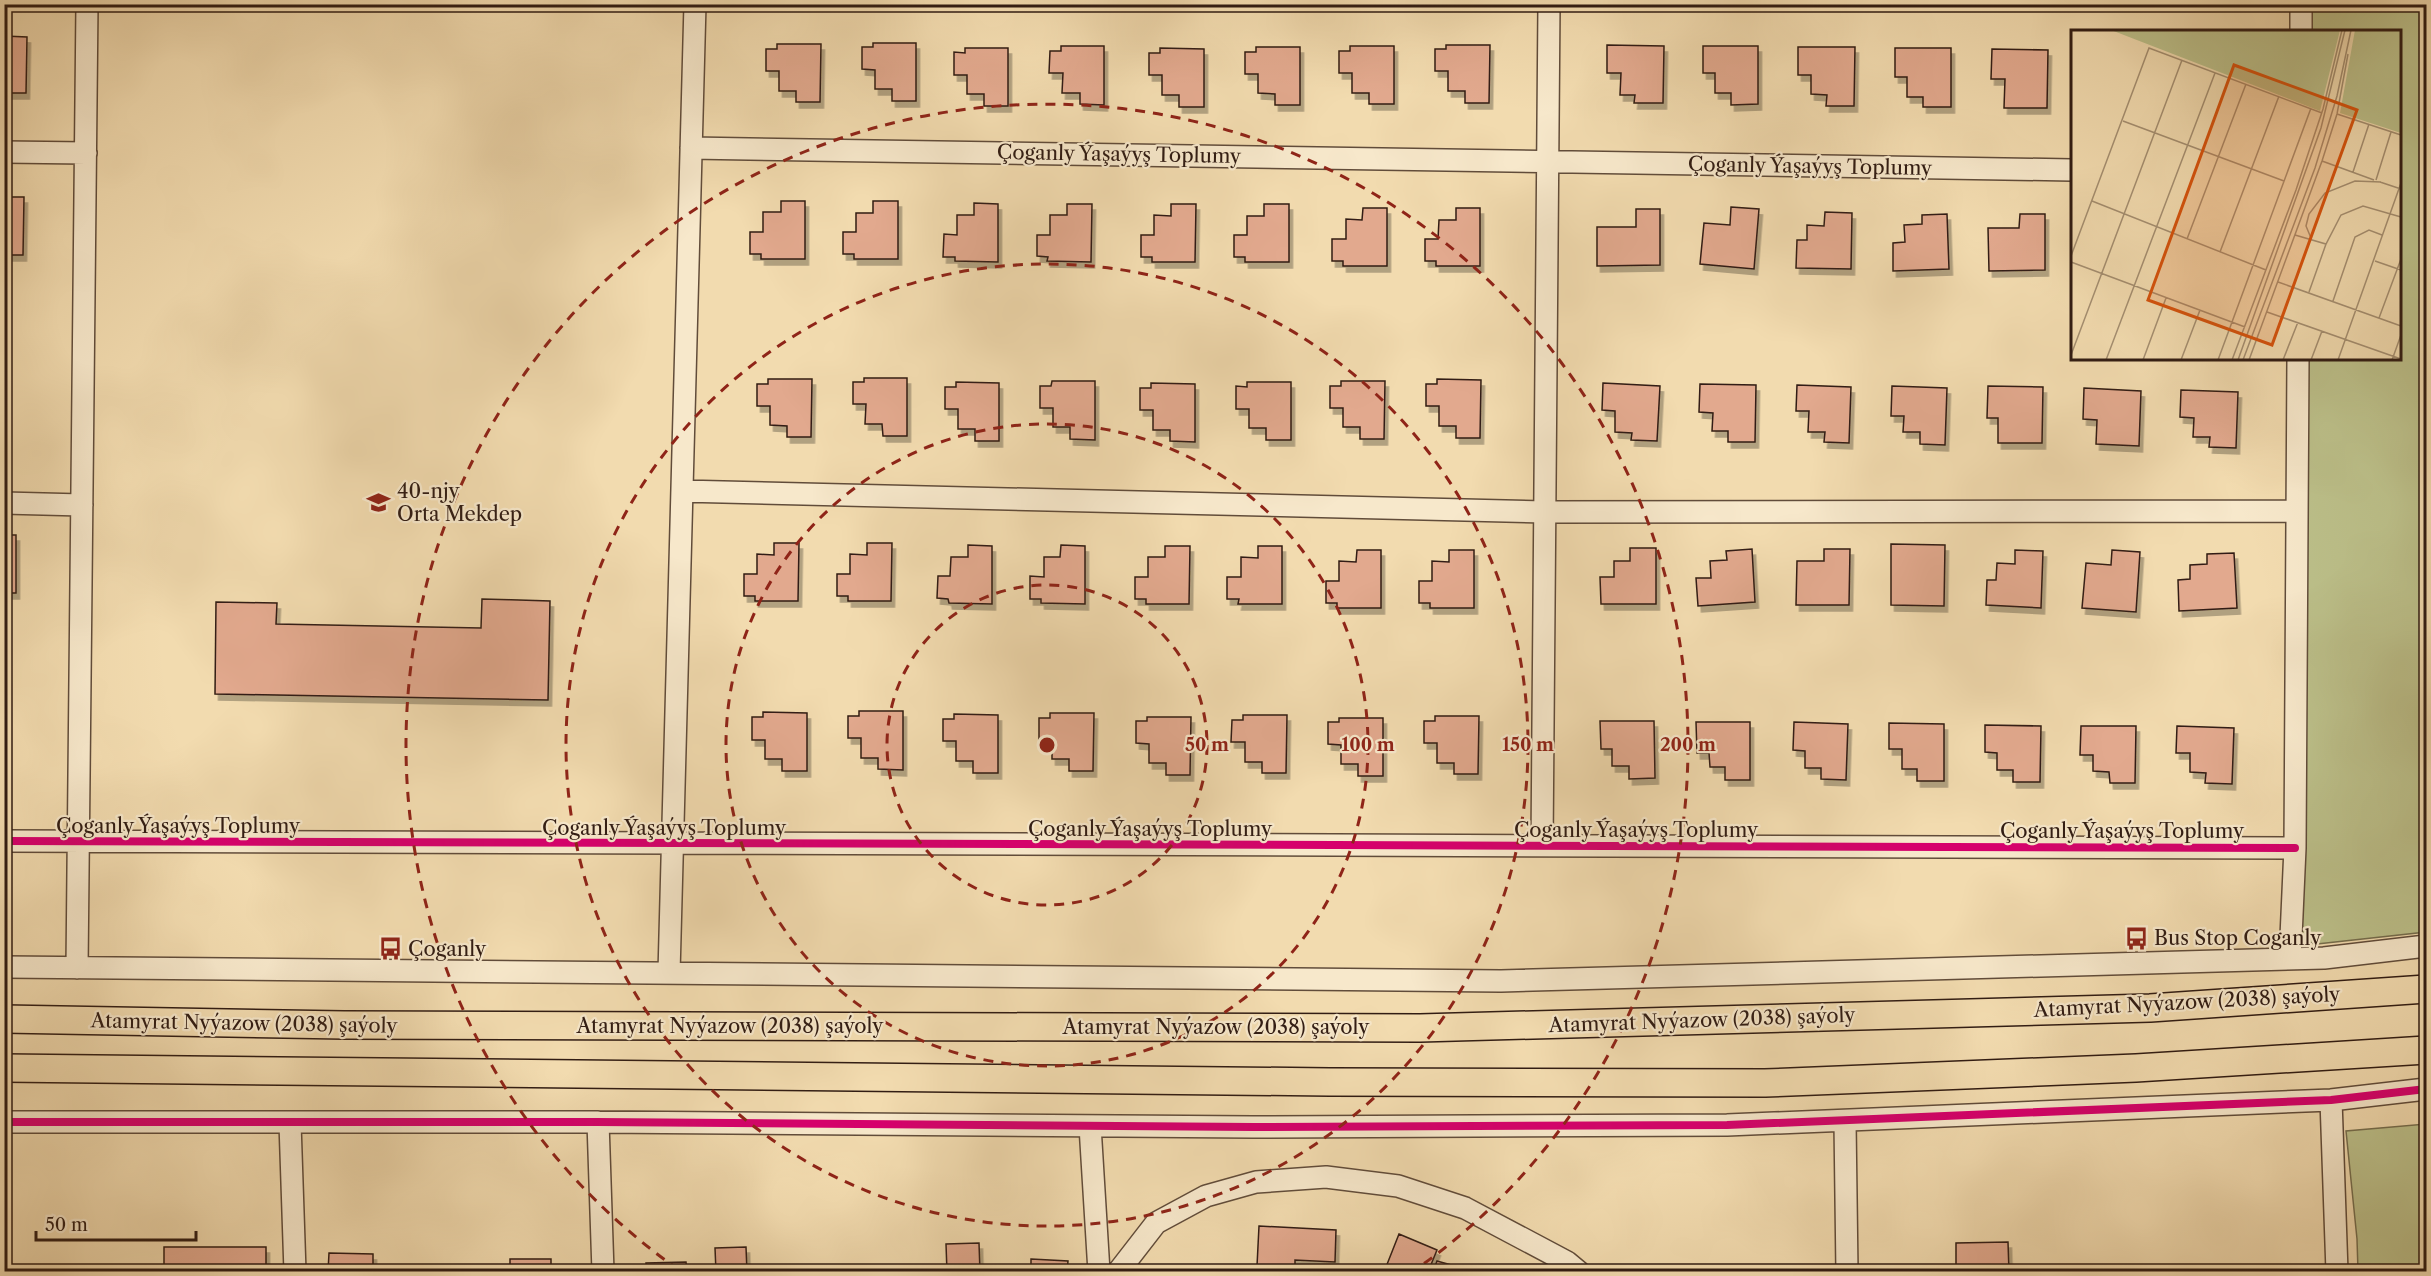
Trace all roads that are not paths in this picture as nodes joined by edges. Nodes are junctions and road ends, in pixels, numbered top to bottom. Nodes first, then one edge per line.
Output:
1 (87, 4) edge
2 (695, 4) edge
3 (1549, 4) edge
4 (2301, 4) edge
5 (2301, 30) edge
6 (692, 148) junction
7 (4, 152) edge
8 (86, 153) junction
9 (1547, 161) junction
10 (2071, 170) edge
11 (2298, 360) edge
12 (682, 491) junction
13 (4, 503) edge
14 (82, 505) junction
15 (1545, 512) junction
16 (2297, 512) junction
17 (4, 842) edge
18 (78, 843) junction
19 (672, 844) junction
20 (1542, 846) junction
21 (2295, 848) junction
22 (2427, 946) edge
23 (2290, 959) junction
24 (4, 967) edge
25 (77, 968) junction
26 (669, 973) junction
27 (2427, 989) edge
28 (4, 1019) edge
29 (2427, 1050) edge
30 (4, 1068) edge
31 (2427, 1089) edge
32 (2331, 1100) junction
33 (4, 1122) edge
34 (598, 1122) junction
35 (1845, 1122) junction
36 (290, 1123) junction
37 (1090, 1126) junction
38 (295, 1272) edge
39 (603, 1272) edge
40 (1099, 1272) edge
41 (1118, 1272) edge
42 (1579, 1272) edge
43 (1846, 1272) edge
44 (2337, 1272) edge

1 - 8 street
2 - 6 street
3 - 9 street, Çoganly Ýaşaýyş Toplumy
4 - 5 street
6 - 9 street, Çoganly Ýaşaýyş Toplumy
6 - 12 street
7 - 8 street
8 - 14 street
9 - 10 street, Çoganly Ýaşaýyş Toplumy
9 - 15 street, Çoganly Ýaşaýyş Toplumy
11 - 16 street
12 - 15 street
12 - 19 street
13 - 14 street
14 - 18 street
15 - 16 street
15 - 20 street, Çoganly Ýaşaýyş Toplumy
16 - 21 street
17 - 18 street, Çoganly Ýaşaýyş Toplumy
18 - 19 street, Çoganly Ýaşaýyş Toplumy
18 - 25 street
19 - 20 street, Çoganly Ýaşaýyş Toplumy
19 - 26 street
20 - 21 street, Çoganly Ýaşaýyş Toplumy
21 - 23 street
22 - 23 street
23 - 26 street
24 - 25 street
25 - 26 street
27 - 28 main road, Atamyrat Nyýazow (2038) şaýoly
29 - 30 main road
31 - 32 street
32 - 35 street
32 - 44 street
33 - 36 street
34 - 36 street
34 - 37 street
34 - 39 street
35 - 37 street
35 - 43 street
36 - 38 street
37 - 40 street
41 - 42 street

